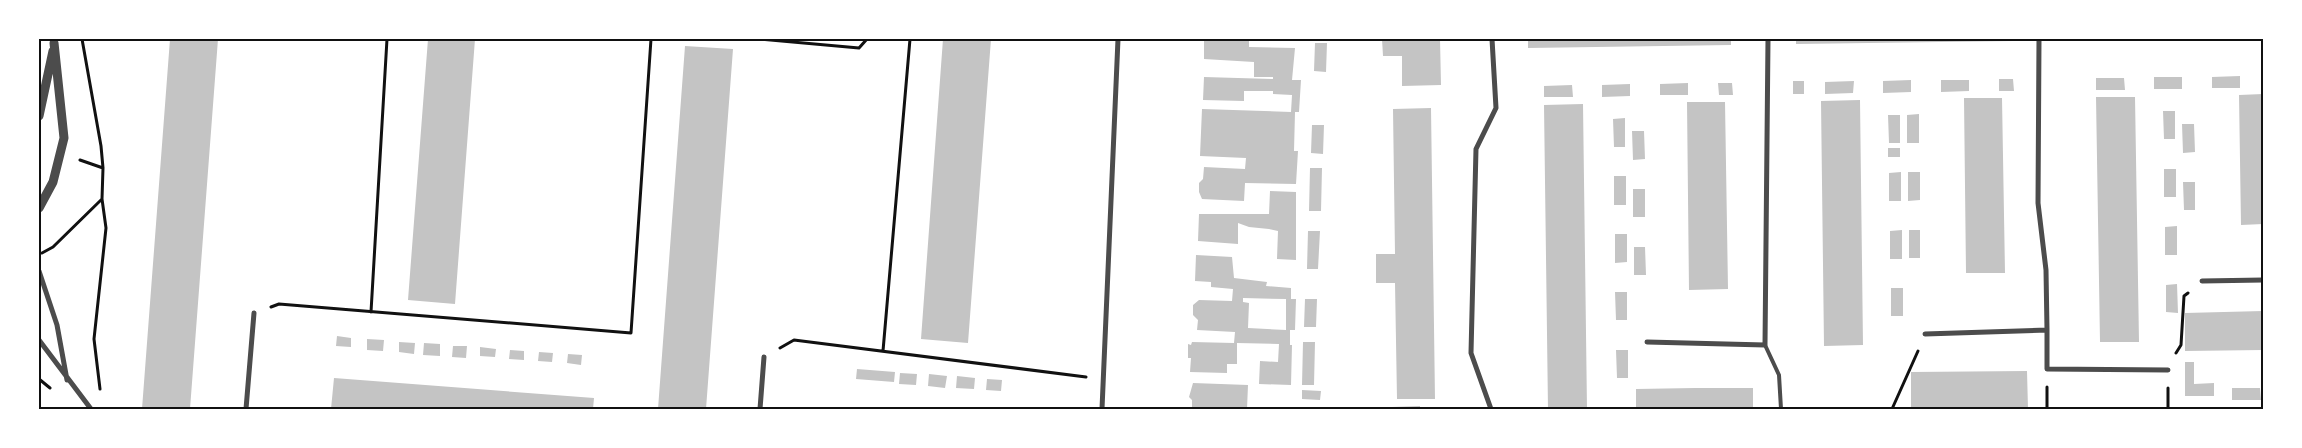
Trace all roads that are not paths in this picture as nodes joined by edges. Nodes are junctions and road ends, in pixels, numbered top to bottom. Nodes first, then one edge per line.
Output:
1 (1118, 39) edge
2 (1492, 39) edge
3 (1768, 39) edge
4 (2039, 39) edge
5 (55, 41) edge
6 (39, 116) edge
7 (39, 208) edge
8 (39, 271) edge
9 (2263, 280) edge
10 (2202, 281) road end
11 (254, 313) road end
12 (2047, 330) junction
13 (1925, 334) road end
14 (39, 340) edge
15 (1647, 342) dead end
16 (1765, 345) junction
17 (764, 357) road end
18 (2168, 370) road end
19 (67, 380) junction
20 (91, 409) edge
21 (246, 409) edge
22 (760, 409) edge
23 (1102, 409) edge
24 (1491, 409) edge
25 (1781, 409) edge

1 - 23 street
2 - 24 street
3 - 16 street
4 - 12 street
5 - 6 street
5 - 7 street
8 - 19 street
9 - 10 street
11 - 21 street
12 - 13 street
12 - 18 street
14 - 19 street
15 - 16 street
16 - 25 lane
17 - 22 street
19 - 20 street

